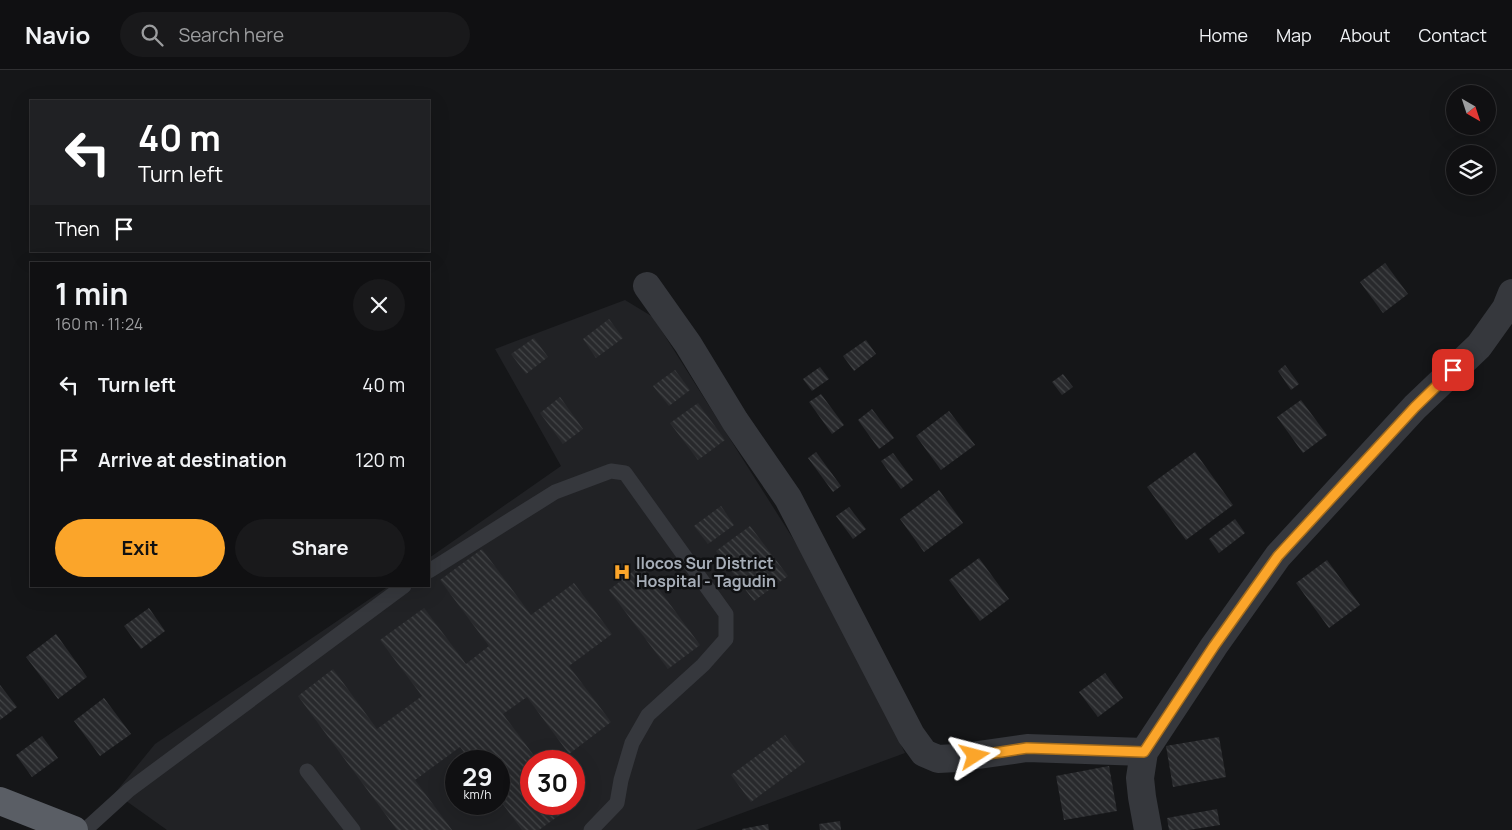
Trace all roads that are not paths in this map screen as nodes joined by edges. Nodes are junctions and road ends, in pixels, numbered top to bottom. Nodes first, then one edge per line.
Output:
1 (647, 286) dead end
2 (1512, 293) edge
3 (430, 570) edge
4 (403, 587) edge
5 (1144, 752) junction
6 (307, 772) dead end
7 (0, 801) edge
8 (74, 830) edge
9 (85, 830) edge
10 (353, 830) edge
11 (591, 830) edge
12 (1148, 830) edge

1 - 5 street
2 - 5 street
3 - 11 lane
4 - 9 lane
5 - 12 street
6 - 10 lane
7 - 8 highway

